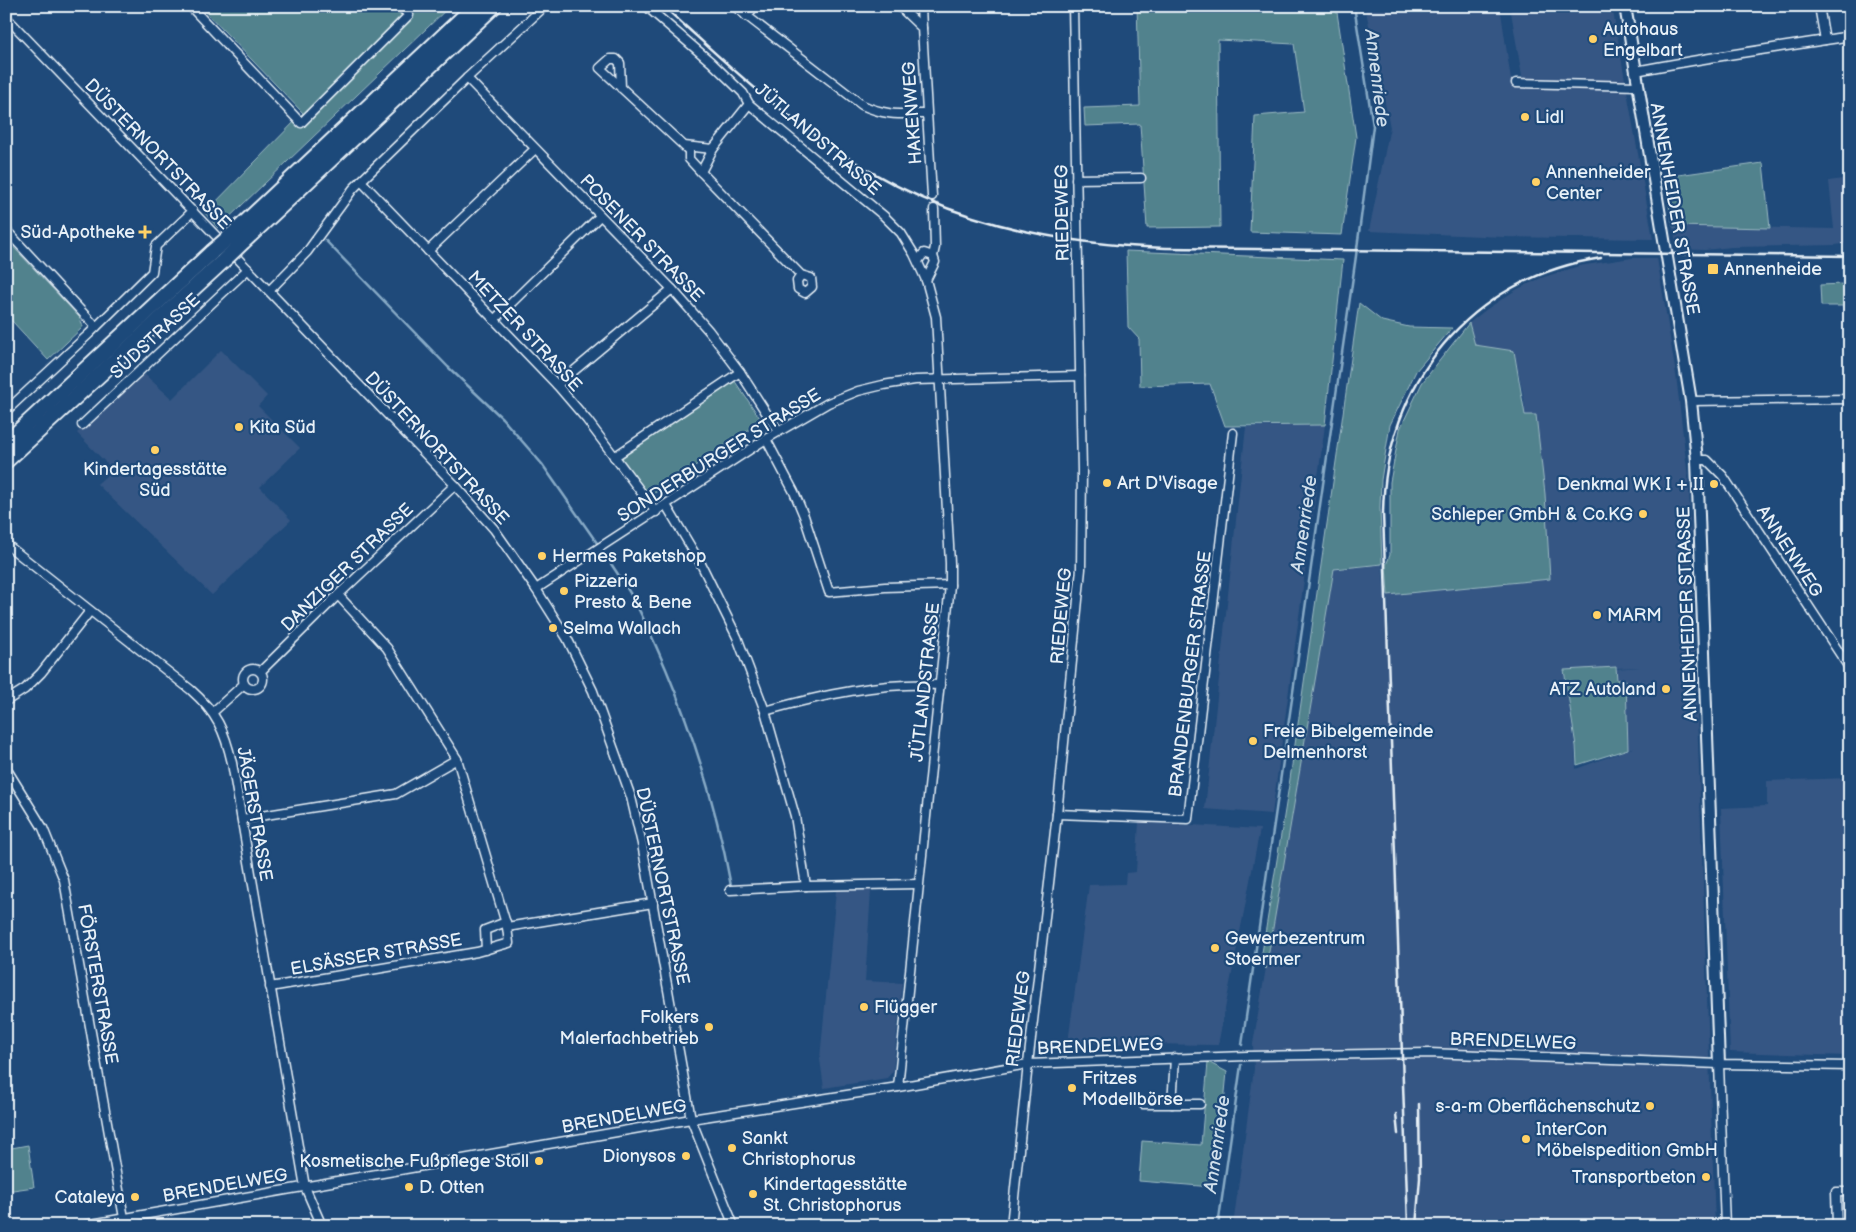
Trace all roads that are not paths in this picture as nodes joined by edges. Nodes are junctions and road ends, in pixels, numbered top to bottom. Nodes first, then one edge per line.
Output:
1 (190, 6) edge
2 (400, 6) edge
3 (475, 6) edge
4 (494, 6) edge
5 (545, 6) edge
6 (646, 6) edge
7 (734, 6) edge
8 (755, 6) edge
9 (899, 6) edge
10 (921, 6) edge
11 (1073, 6) edge
12 (1625, 6) edge
13 (1819, 6) edge
14 (746, 16) junction
15 (6, 17) edge
16 (922, 28) junction
17 (1850, 36) edge
18 (1825, 40) junction
19 (1636, 71) junction
20 (467, 78) junction
21 (1516, 83) dead end
22 (1638, 86) junction
23 (621, 88) dead end
24 (749, 104) junction
25 (926, 114) junction
26 (684, 146) junction
27 (535, 149) junction
28 (713, 149) junction
29 (701, 172) junction
30 (1141, 178) dead end
31 (1076, 179) junction
32 (361, 181) junction
33 (932, 196) dead end
34 (934, 209) dead end
35 (193, 211) junction
36 (600, 216) junction
37 (6, 230) edge
38 (239, 237) junction
39 (428, 251) junction
40 (933, 256) junction
41 (217, 257) junction
42 (918, 262) junction
43 (248, 269) junction
44 (801, 276) dead end
45 (926, 280) junction
46 (672, 289) junction
47 (268, 291) junction
48 (494, 320) junction
49 (96, 327) junction
50 (740, 372) junction
51 (1080, 376) junction
52 (940, 380) junction
53 (557, 385) junction
54 (1850, 399) edge
55 (1691, 400) junction
56 (6, 412) edge
57 (82, 425) dead end
58 (778, 431) junction
59 (1233, 433) dead end
60 (766, 439) junction
61 (6, 443) edge
62 (614, 457) junction
63 (1697, 460) junction
64 (6, 461) edge
65 (455, 485) junction
66 (666, 506) junction
67 (656, 512) junction
68 (7, 547) edge
69 (950, 585) junction
70 (536, 589) junction
71 (338, 595) junction
72 (90, 611) junction
73 (1850, 669) edge
74 (260, 672) junction
75 (244, 684) junction
76 (940, 685) junction
77 (6, 700) edge
78 (765, 711) junction
79 (213, 712) junction
80 (457, 759) junction
81 (6, 768) edge
82 (1057, 814) junction
83 (242, 819) junction
84 (918, 884) junction
85 (806, 886) junction
86 (730, 890) dead end
87 (653, 903) junction
88 (507, 924) junction
89 (486, 950) junction
90 (270, 988) junction
91 (1175, 1058) junction
92 (1028, 1064) junction
93 (1719, 1064) junction
94 (1850, 1066) edge
95 (898, 1087) junction
96 (1143, 1104) dead end
97 (1172, 1104) junction
98 (1200, 1104) dead end
99 (691, 1119) junction
100 (305, 1187) junction
101 (1850, 1192) edge
102 (124, 1218) junction
103 (80, 1226) edge
104 (322, 1226) edge
105 (734, 1226) edge
106 (1011, 1226) edge
107 (1725, 1226) edge
108 (1837, 1226) edge

1 - 2 street
3 - 38 highway
4 - 38 highway
5 - 20 street
6 - 24 street, JÜTLANDSTRASSE
7 - 14 street
8 - 14 street
9 - 16 street
10 - 16 street, HAKENWEG
11 - 31 street, RIEDEWEG
12 - 19 street, ANNENHEIDER STRASSE
13 - 18 street
14 - 25 street
15 - 35 street, DÜSTERNORTSTRASSE
16 - 25 street, HAKENWEG
17 - 18 street
18 - 19 street
19 - 22 street, ANNENHEIDER STRASSE
20 - 27 street, POSENER STRASSE
20 - 32 street
21 - 22 street
22 - 55 street, ANNENHEIDER STRASSE
23 - 26 street
24 - 28 street
24 - 42 street, JÜTLANDSTRASSE
25 - 33 street, HAKENWEG
26 - 28 street
26 - 29 street
27 - 36 street, POSENER STRASSE
27 - 39 street
28 - 29 street
29 - 44 street
30 - 31 street
31 - 51 street, RIEDEWEG
32 - 39 street, METZER STRASSE
32 - 47 street
34 - 40 street
35 - 43 street, DÜSTERNORTSTRASSE
35 - 49 street
36 - 46 street, POSENER STRASSE
36 - 48 street
37 - 49 street
38 - 41 highway, bridge
39 - 48 street, METZER STRASSE
40 - 42 street
40 - 45 street
41 - 61 highway
41 - 64 highway
42 - 45 street, JÜTLANDSTRASSE
43 - 47 street, DÜSTERNORTSTRASSE
43 - 57 street, SÜDSTRASSE
45 - 52 street, JÜTLANDSTRASSE
46 - 50 street, POSENER STRASSE
46 - 53 street
47 - 65 street, DÜSTERNORTSTRASSE
48 - 53 street, METZER STRASSE
49 - 56 street
50 - 58 street, POSENER STRASSE
50 - 62 street
51 - 52 street, SONDERBURGER STRASSE
51 - 82 street, RIEDEWEG
52 - 58 street, SONDERBURGER STRASSE
52 - 69 street, JÜTLANDSTRASSE
53 - 62 street, METZER STRASSE
54 - 55 street
55 - 63 street, ANNENHEIDER STRASSE
58 - 60 street, SONDERBURGER STRASSE
59 - 82 street, BRANDENBURGER STRASSE
60 - 66 street, SONDERBURGER STRASSE
60 - 69 street
62 - 67 street, METZER STRASSE
63 - 73 street, ANNENWEG
63 - 93 street, ANNENHEIDER STRASSE
65 - 70 street, DÜSTERNORTSTRASSE
65 - 71 street, DANZIGER STRASSE
66 - 67 street, SONDERBURGER STRASSE
66 - 78 street
67 - 70 street, SONDERBURGER STRASSE
68 - 72 street, JÄGERSTRASSE
69 - 76 street, JÜTLANDSTRASSE
70 - 87 street, DÜSTERNORTSTRASSE
71 - 74 street, DANZIGER STRASSE
71 - 80 street
72 - 77 street
72 - 79 street, JÄGERSTRASSE
74 - 75 street, DANZIGER STRASSE
74 - 75 street, DANZIGER STRASSE
75 - 79 street, DANZIGER STRASSE
76 - 78 street
76 - 84 street, JÜTLANDSTRASSE
78 - 85 street
79 - 83 street, JÄGERSTRASSE
80 - 83 street
80 - 88 street
81 - 102 street, FÖRSTERSTRASSE
82 - 92 street, RIEDEWEG
83 - 90 street, JÄGERSTRASSE
84 - 85 street
84 - 95 street, JÜTLANDSTRASSE
85 - 86 street
87 - 88 street, ELSÄSSER STRASSE
87 - 99 street, DÜSTERNORTSTRASSE
88 - 89 street, ELSÄSSER STRASSE
88 - 89 street, ELSÄSSER STRASSE
89 - 90 street, ELSÄSSER STRASSE
90 - 100 street, JÄGERSTRASSE
91 - 92 street, BRENDELWEG
91 - 93 street, BRENDELWEG
91 - 97 street, BRENDELWEG
92 - 95 street, BRENDELWEG
92 - 106 street, RIEDEWEG
93 - 94 street, BRENDELWEG
93 - 107 street, ANNENHEIDER STRASSE
95 - 99 street, BRENDELWEG
96 - 97 street
97 - 98 street
99 - 100 street, BRENDELWEG
99 - 105 street, DÜSTERNORTSTRASSE
100 - 102 street, BRENDELWEG
100 - 104 street, JÄGERSTRASSE
101 - 108 street
102 - 103 street, BRENDELWEG

